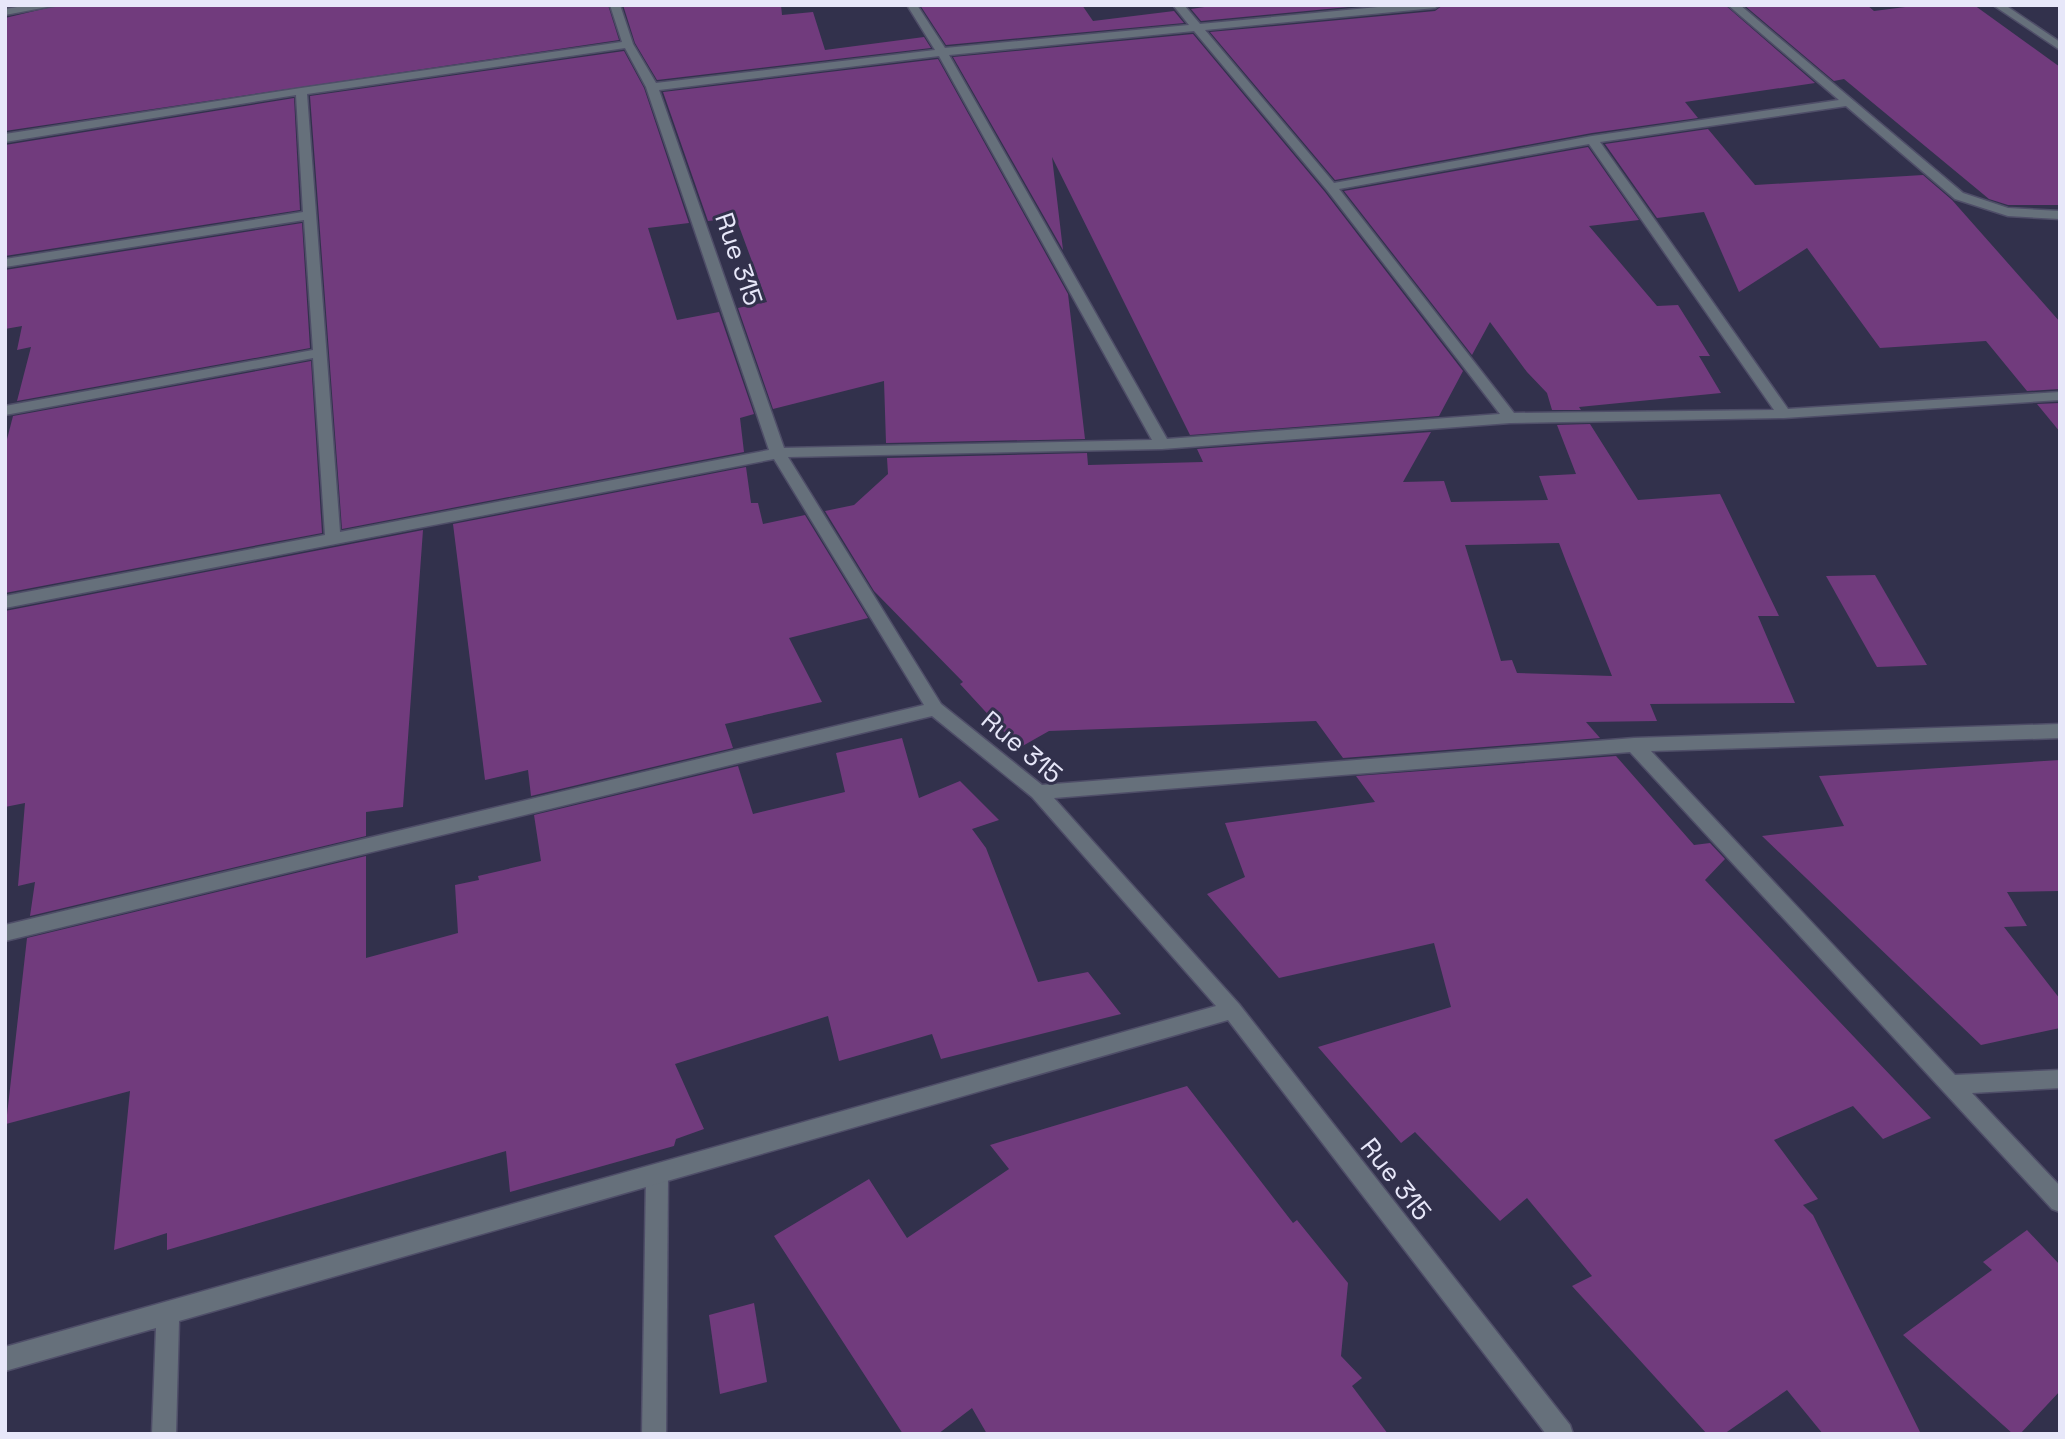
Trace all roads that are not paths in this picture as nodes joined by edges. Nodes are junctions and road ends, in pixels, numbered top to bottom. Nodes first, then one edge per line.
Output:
1 (53, 5) edge
2 (615, 5) edge
3 (912, 5) edge
4 (1178, 5) edge
5 (1433, 5) edge
6 (1733, 5) edge
7 (1998, 5) edge
8 (5, 12) edge
9 (1198, 27) junction
10 (628, 44) junction
11 (2060, 47) edge
12 (942, 51) junction
13 (652, 87) junction
14 (301, 91) junction
15 (1852, 102) junction
16 (5, 138) edge
17 (1592, 140) junction
18 (1331, 187) junction
19 (310, 215) junction
20 (2060, 215) edge
21 (5, 263) edge
22 (320, 353) junction
23 (2060, 396) edge
24 (5, 411) edge
25 (1784, 414) junction
26 (1510, 418) junction
27 (1162, 444) junction
28 (778, 453) junction
29 (333, 539) junction
30 (5, 602) edge
31 (935, 709) junction
32 (2060, 731) edge
33 (1634, 745) junction
34 (1038, 792) junction
35 (5, 933) edge
36 (1232, 1010) junction
37 (2060, 1079) edge
38 (1948, 1085) junction
39 (657, 1175) junction
40 (2060, 1202) edge
41 (168, 1315) junction
42 (5, 1359) edge
43 (164, 1434) edge
44 (654, 1434) edge
45 (1560, 1434) edge

1 - 8 street
2 - 10 street, Rue 315
3 - 12 street
4 - 9 street
5 - 9 street
6 - 15 street
7 - 11 street
9 - 12 street
9 - 18 street
10 - 13 street, Rue 315
10 - 14 street
12 - 13 street
12 - 27 street
13 - 28 street, Rue 315
14 - 16 street
14 - 19 street
15 - 17 street
15 - 20 street
17 - 18 street
17 - 25 street
18 - 26 street
19 - 21 street
19 - 22 street
22 - 24 street
22 - 29 street
23 - 25 street
25 - 26 street
26 - 27 street
27 - 28 street
28 - 29 street
28 - 31 street, Rue 315
29 - 30 street
31 - 34 street, Rue 315
31 - 35 street
32 - 33 street
33 - 34 street
33 - 38 street
34 - 36 street, Rue 315
36 - 39 street
36 - 45 street, Rue 315
37 - 38 street
38 - 40 street
39 - 41 street
39 - 44 street
41 - 42 street
41 - 43 street

